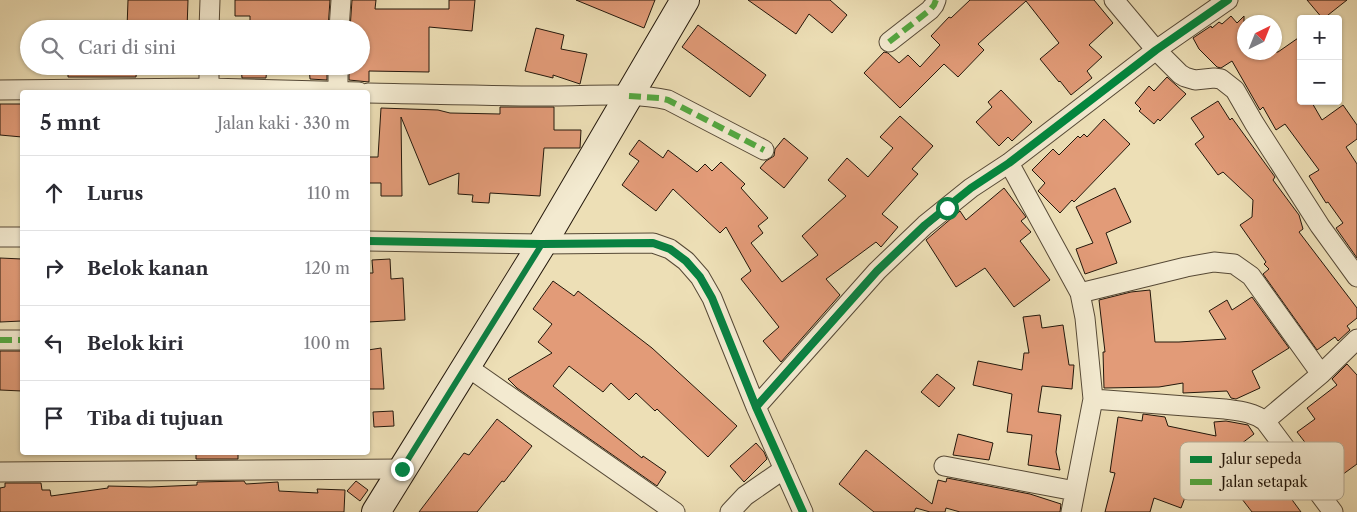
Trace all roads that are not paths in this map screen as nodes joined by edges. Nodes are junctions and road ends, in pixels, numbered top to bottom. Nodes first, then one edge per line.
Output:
1 (210, 0) edge
2 (341, 0) edge
3 (686, 0) edge
4 (936, 0) edge
5 (1114, 0) edge
6 (1228, 0) edge
7 (210, 20) edge
8 (340, 20) edge
9 (889, 42) dead end
10 (1156, 50) junction
11 (209, 75) edge
12 (338, 75) edge
13 (209, 88) junction
14 (0, 90) edge
15 (274, 90) edge
16 (338, 90) edge
17 (370, 93) edge
18 (629, 96) junction
19 (764, 150) dead end
20 (1009, 163) junction
21 (0, 237) edge
22 (20, 237) edge
23 (370, 241) edge
24 (542, 244) junction
25 (1357, 277) edge
26 (1080, 293) junction
27 (1357, 339) edge
28 (0, 340) edge
29 (20, 340) edge
30 (466, 366) junction
31 (1321, 374) junction
32 (1093, 399) junction
33 (756, 407) junction
34 (1266, 421) junction
35 (1281, 442) edge
36 (944, 466) dead end
37 (402, 469) junction
38 (784, 470) junction
39 (0, 472) edge
40 (1075, 491) junction
41 (1324, 500) edge
42 (376, 512) edge
43 (675, 512) edge
44 (730, 512) edge
45 (803, 512) edge
46 (1071, 512) edge
47 (1333, 512) edge

1 - 7 street
2 - 8 street
3 - 18 main road
4 - 9 street
5 - 10 street
6 - 10 street
10 - 20 street
10 - 25 street
11 - 13 street
12 - 16 street
13 - 14 street
13 - 15 street
17 - 18 street
18 - 19 street
18 - 24 main road
20 - 26 street
20 - 33 street
21 - 22 street
23 - 24 street
24 - 30 main road
24 - 33 street
26 - 31 street
26 - 32 street
27 - 31 street
28 - 29 street
30 - 37 main road
30 - 43 street
31 - 34 street
32 - 34 street
32 - 40 street
33 - 38 street
34 - 35 street
36 - 40 street
37 - 39 street
37 - 42 main road
38 - 44 street
38 - 45 street
40 - 46 street
41 - 47 street

